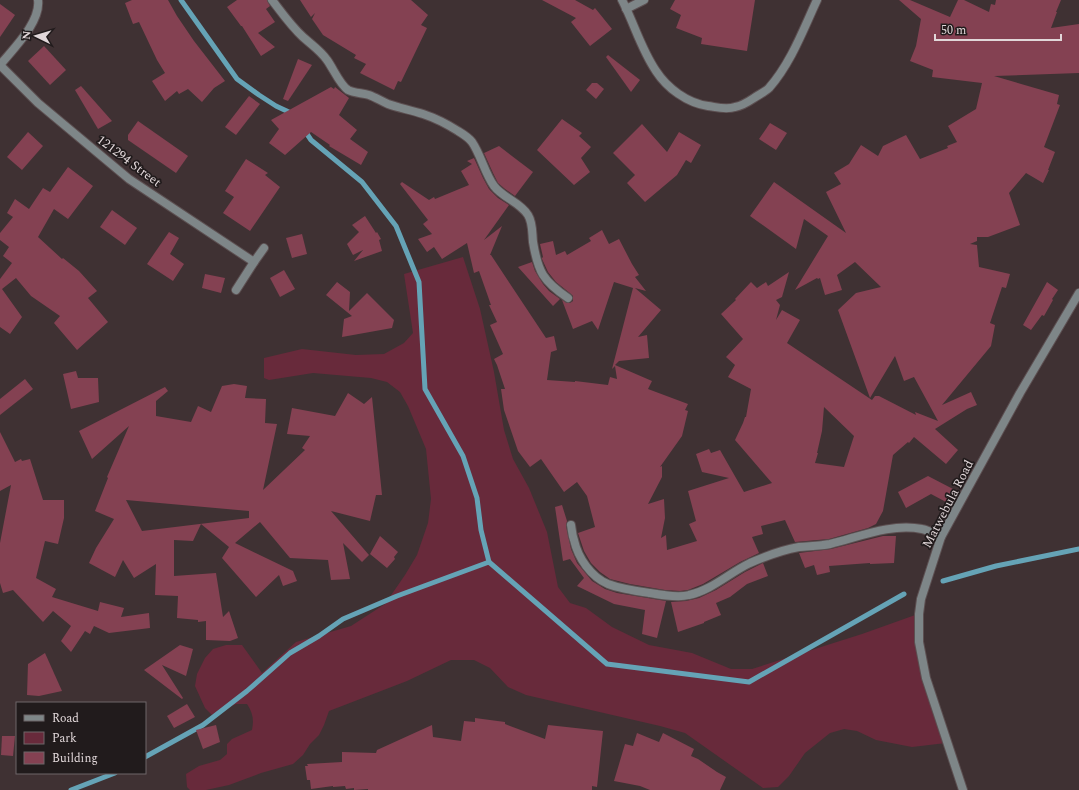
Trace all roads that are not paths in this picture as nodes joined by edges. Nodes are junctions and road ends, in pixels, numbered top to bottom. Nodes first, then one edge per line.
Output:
1 (38, 0) edge
2 (272, 0) edge
3 (622, 0) edge
4 (644, 0) edge
5 (817, 0) edge
6 (626, 9) junction
7 (0, 65) edge
8 (264, 248) dead end
9 (254, 262) junction
10 (236, 290) dead end
11 (1079, 293) edge
12 (568, 298) dead end
13 (571, 525) dead end
14 (941, 537) junction
15 (963, 790) edge

1 - 7 street
2 - 12 street
3 - 6 street
4 - 6 street
5 - 6 street
7 - 9 street, 121294 Street
8 - 9 street
9 - 10 street
11 - 14 street, Matwebula Road
13 - 14 street
14 - 15 street, Matwebula Road

